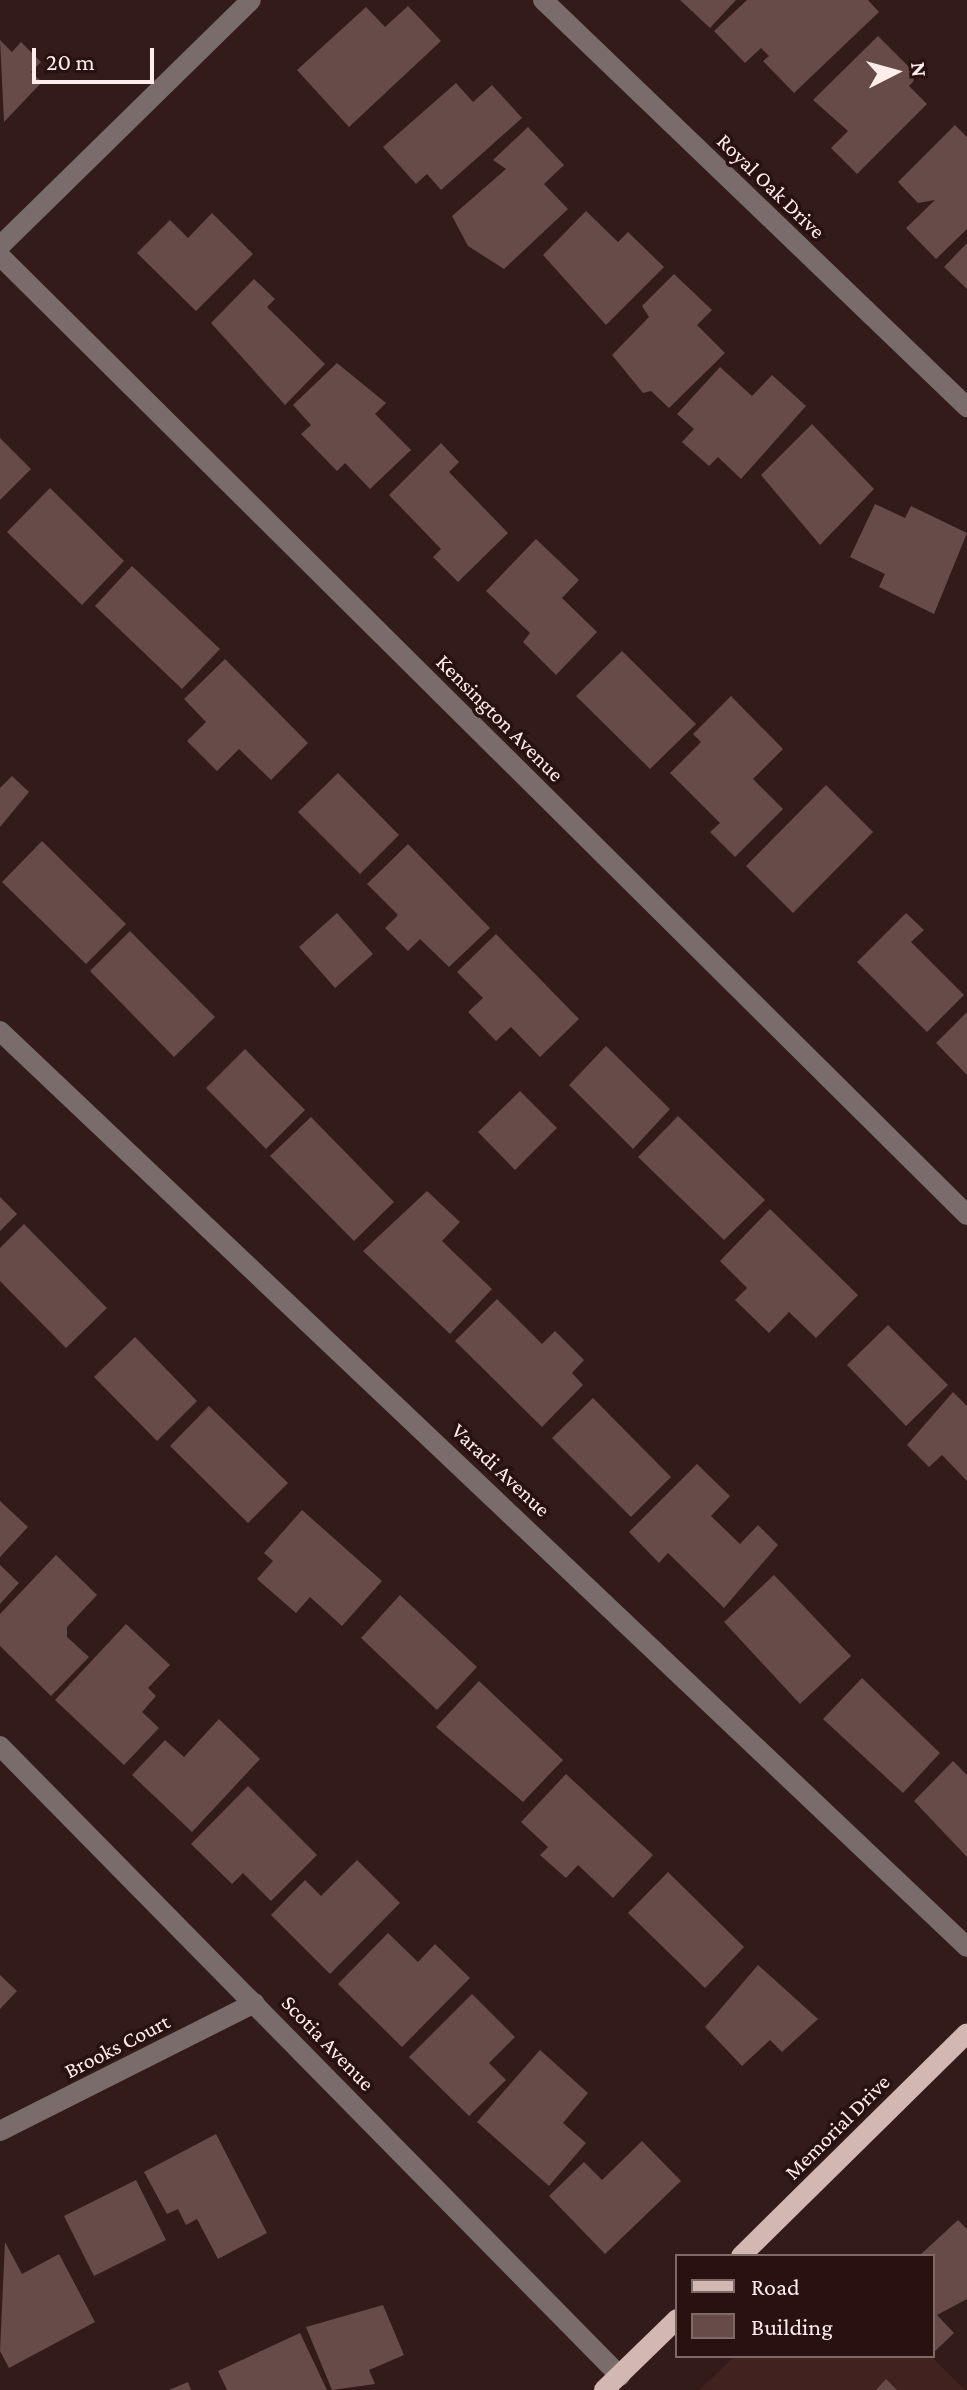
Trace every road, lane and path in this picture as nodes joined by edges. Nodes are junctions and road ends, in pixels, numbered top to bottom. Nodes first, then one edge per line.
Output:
1 (251, 0) edge
2 (543, 0) edge
3 (0, 246) edge
4 (0, 256) edge
5 (967, 407) edge
6 (0, 1031) edge
7 (967, 1215) edge
8 (0, 1746) edge
9 (967, 1947) edge
10 (255, 2003) junction
11 (967, 2033) edge
12 (0, 2131) edge
13 (743, 2254) edge
14 (675, 2321) edge
15 (620, 2376) junction
16 (604, 2390) edge

1 - 3 street
2 - 5 street, Royal Oak Drive
4 - 7 street, Kensington Avenue
6 - 9 street, Varadi Avenue
8 - 10 street, Scotia Avenue
10 - 12 street, Brooks Court
10 - 15 street, Scotia Avenue
11 - 13 main road, Memorial Drive
14 - 15 main road
15 - 16 main road

